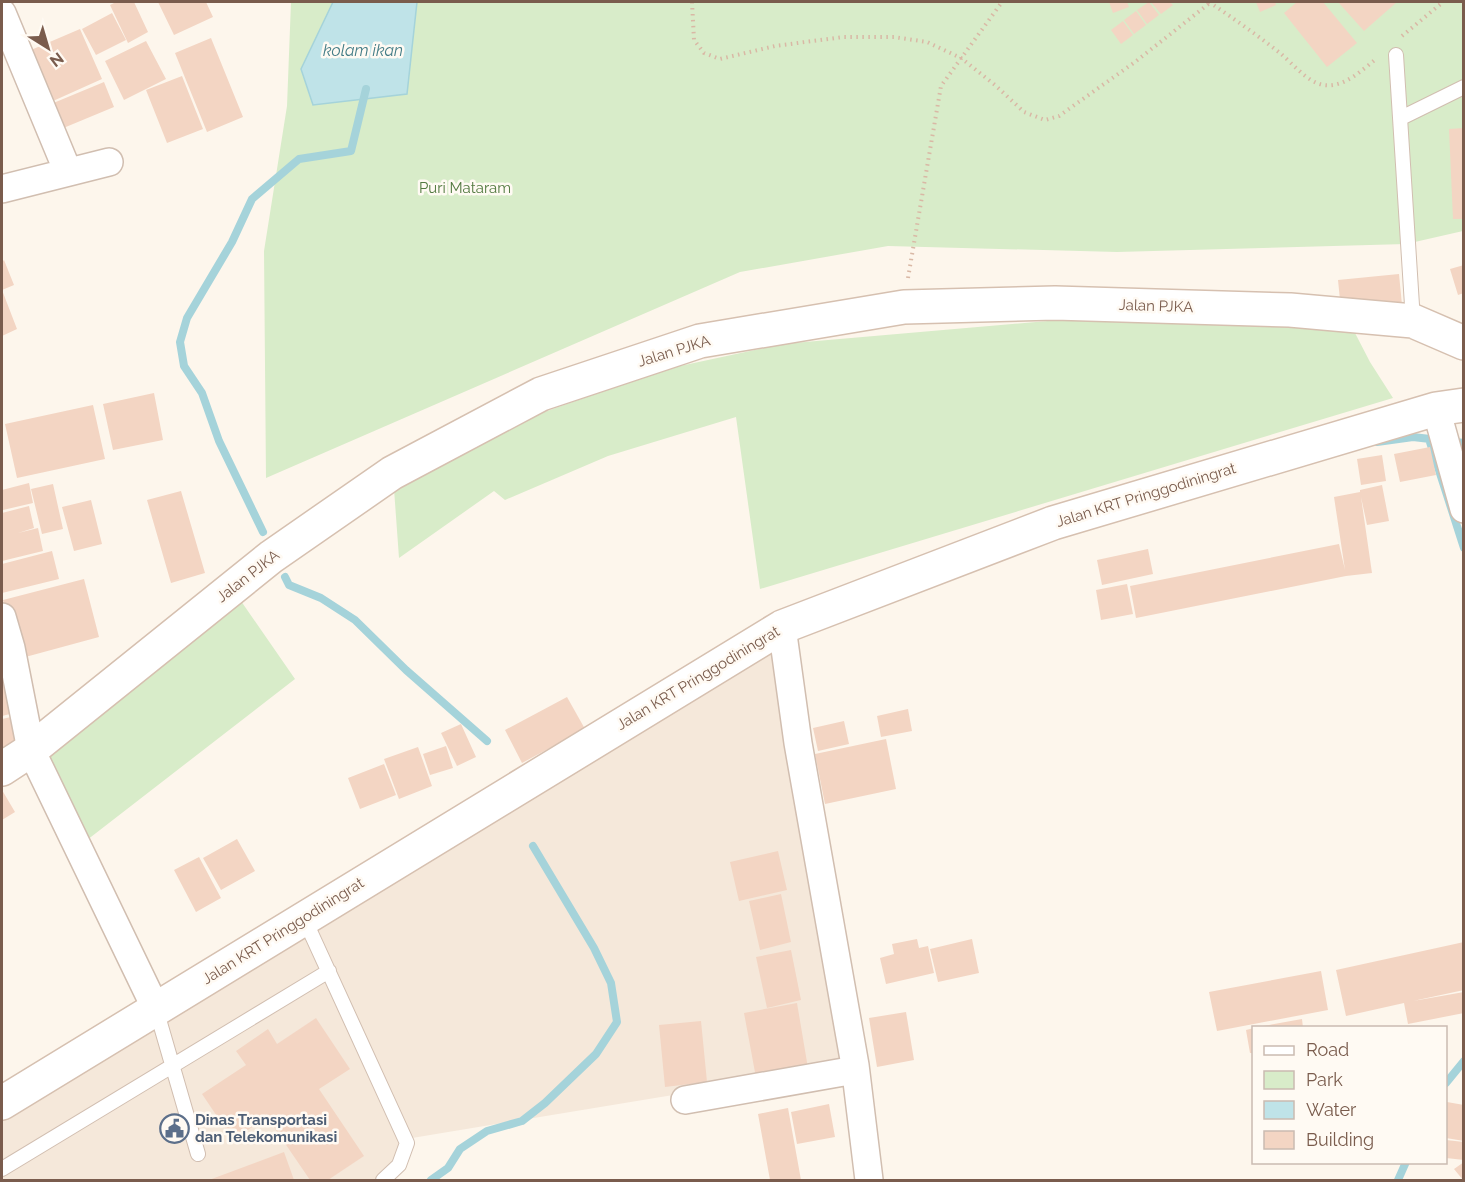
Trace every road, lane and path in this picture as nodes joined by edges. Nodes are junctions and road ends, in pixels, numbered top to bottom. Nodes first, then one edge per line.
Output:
1 (692, 2) edge
2 (1002, 2) edge
3 (1210, 2) edge
4 (1443, 2) edge
5 (2, 13) edge
6 (1395, 49) joint
7 (1377, 57) dead end
8 (961, 58) junction
9 (1464, 87) edge
10 (1401, 118) junction
11 (109, 162) dead end
12 (68, 172) junction
13 (2, 189) edge
14 (904, 307) junction
15 (1413, 321) junction
16 (1464, 343) edge
17 (1451, 419) edge
18 (1464, 509) edge
19 (2, 617) edge
20 (782, 627) junction
21 (31, 750) junction
22 (2, 769) edge
23 (304, 918) junction
24 (329, 971) junction
25 (156, 1009) junction
26 (172, 1066) junction
27 (855, 1070) junction
28 (685, 1100) dead end
29 (2, 1103) edge
30 (198, 1154) dead end
31 (2, 1169) edge
32 (382, 1180) edge
33 (869, 1180) edge

1 - 8 path
2 - 8 path
3 - 7 path
3 - 8 path
4 - 6 path
5 - 12 street
6 - 10 lane
8 - 14 path
9 - 10 lane
10 - 15 lane
11 - 12 street
12 - 13 street
14 - 15 main road, Jalan PJKA
14 - 21 main road, Jalan PJKA
15 - 16 main road, Jalan PJKA
17 - 18 street
17 - 20 main road, Jalan KRT Pringgodiningrat
19 - 21 street
20 - 23 main road, Jalan KRT Pringgodiningrat
20 - 27 street
21 - 22 main road, Jalan PJKA
21 - 25 street
23 - 24 lane
23 - 25 main road, Jalan KRT Pringgodiningrat
24 - 26 lane
24 - 32 lane
25 - 26 lane
25 - 29 main road, Jalan KRT Pringgodiningrat
26 - 30 lane
26 - 31 lane
27 - 28 street
27 - 33 street

